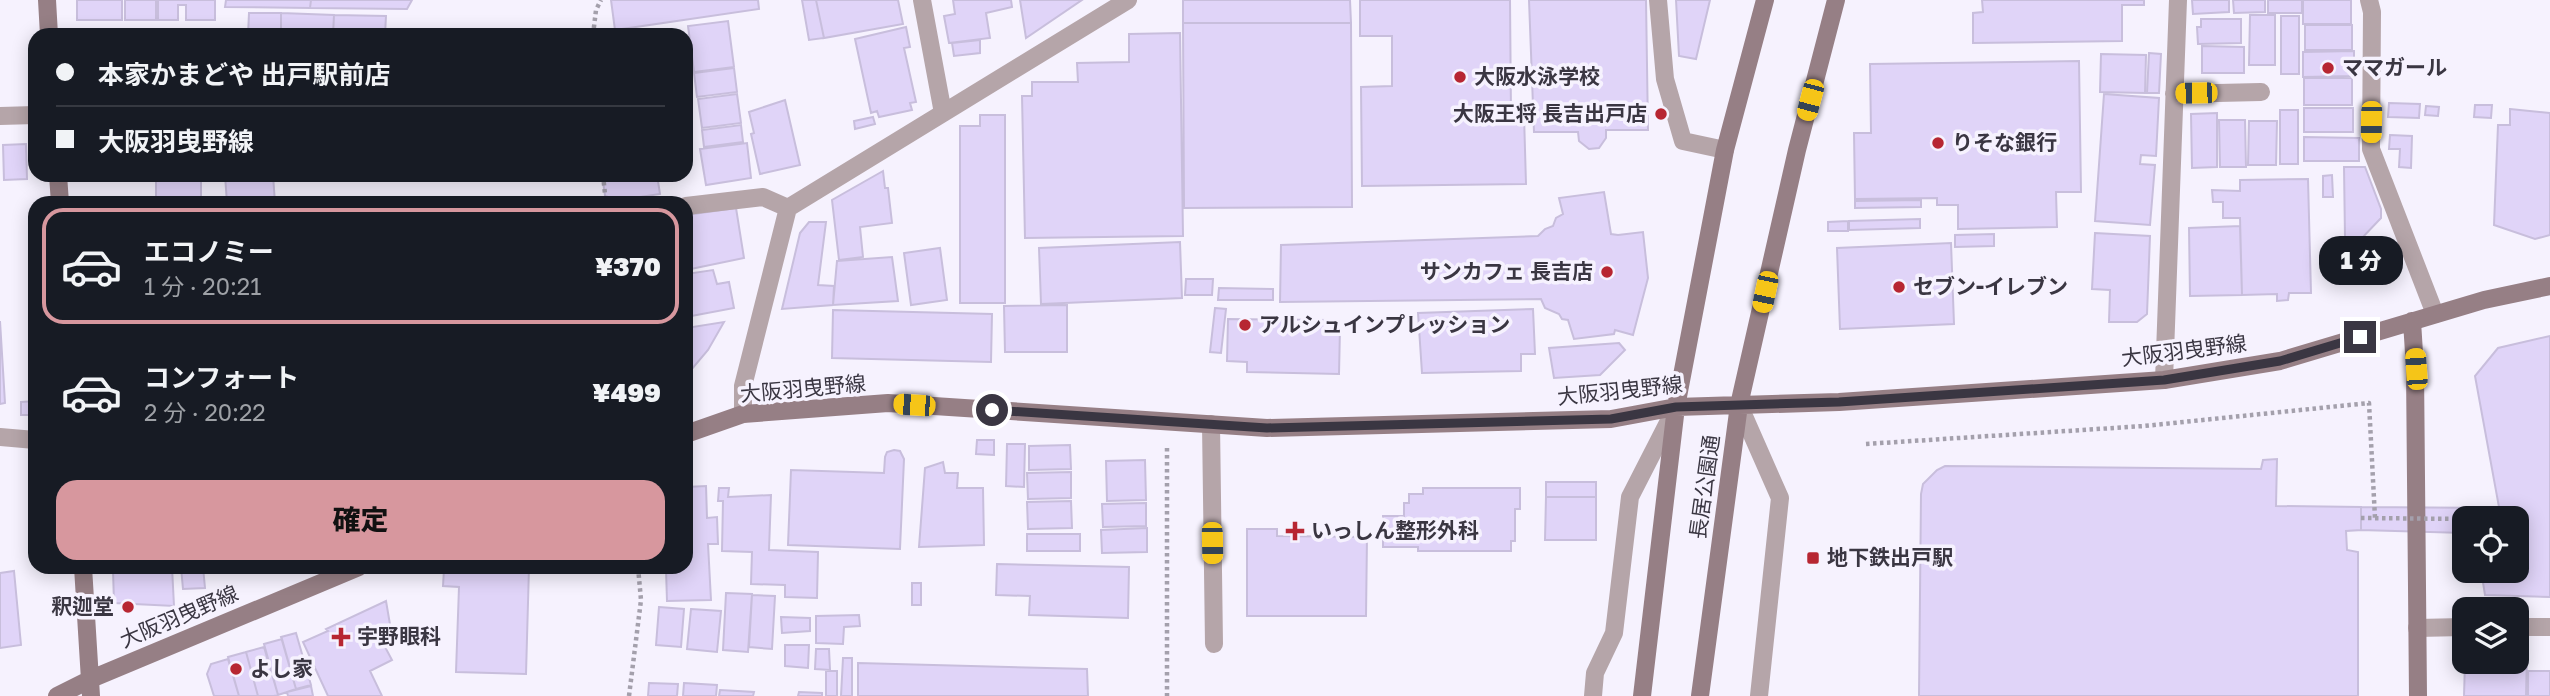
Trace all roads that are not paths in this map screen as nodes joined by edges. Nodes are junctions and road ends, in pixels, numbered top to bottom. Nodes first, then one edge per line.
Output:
1 (47, 0) edge
2 (922, 0) edge
3 (1128, 0) edge
4 (1658, 0) edge
5 (1765, 0) edge
6 (1836, 0) edge
7 (2178, 0) edge
8 (2369, 0) edge
9 (49, 28) edge
10 (2261, 92) dead end
11 (2174, 94) junction
12 (943, 113) junction
13 (28, 115) edge
14 (0, 116) edge
15 (1725, 150) junction
16 (693, 205) edge
17 (788, 208) junction
18 (2550, 286) edge
19 (2435, 314) junction
20 (2413, 321) junction
21 (2164, 380) junction
22 (1739, 405) junction
23 (1676, 407) junction
24 (743, 414) junction
25 (1212, 424) junction
26 (693, 432) edge
27 (0, 437) edge
28 (28, 439) edge
29 (83, 574) edge
30 (343, 574) edge
31 (2452, 627) edge
32 (2529, 627) edge
33 (2550, 627) edge
34 (2417, 628) junction
35 (1214, 644) dead end
36 (91, 687) edge
37 (57, 696) edge
38 (1593, 696) edge
39 (1642, 696) edge
40 (1700, 696) edge
41 (1759, 696) edge
42 (2418, 696) edge

1 - 9 main road
2 - 12 street
3 - 12 street
4 - 15 street
5 - 15 main road, 長居公園通
6 - 22 main road, 長居公園通
7 - 11 street
8 - 19 street
10 - 11 street
11 - 21 street
12 - 17 street
13 - 14 street
15 - 23 main road, 長居公園通
16 - 17 street
17 - 24 street
18 - 19 main road, 大阪羽曳野線
19 - 20 main road, 大阪羽曳野線
20 - 21 main road, 大阪羽曳野線
20 - 34 main road
21 - 22 main road, 大阪羽曳野線
22 - 23 main road, 大阪羽曳野線
22 - 40 main road, 長居公園通
22 - 41 street
23 - 25 main road, 大阪羽曳野線
23 - 38 street
23 - 39 main road, 長居公園通
24 - 25 main road, 大阪羽曳野線
24 - 26 main road, 大阪羽曳野線
25 - 35 street
27 - 28 street
29 - 36 main road
30 - 36 main road, 大阪羽曳野線
31 - 34 street
32 - 33 street
34 - 42 main road
36 - 37 main road, 大阪羽曳野線

